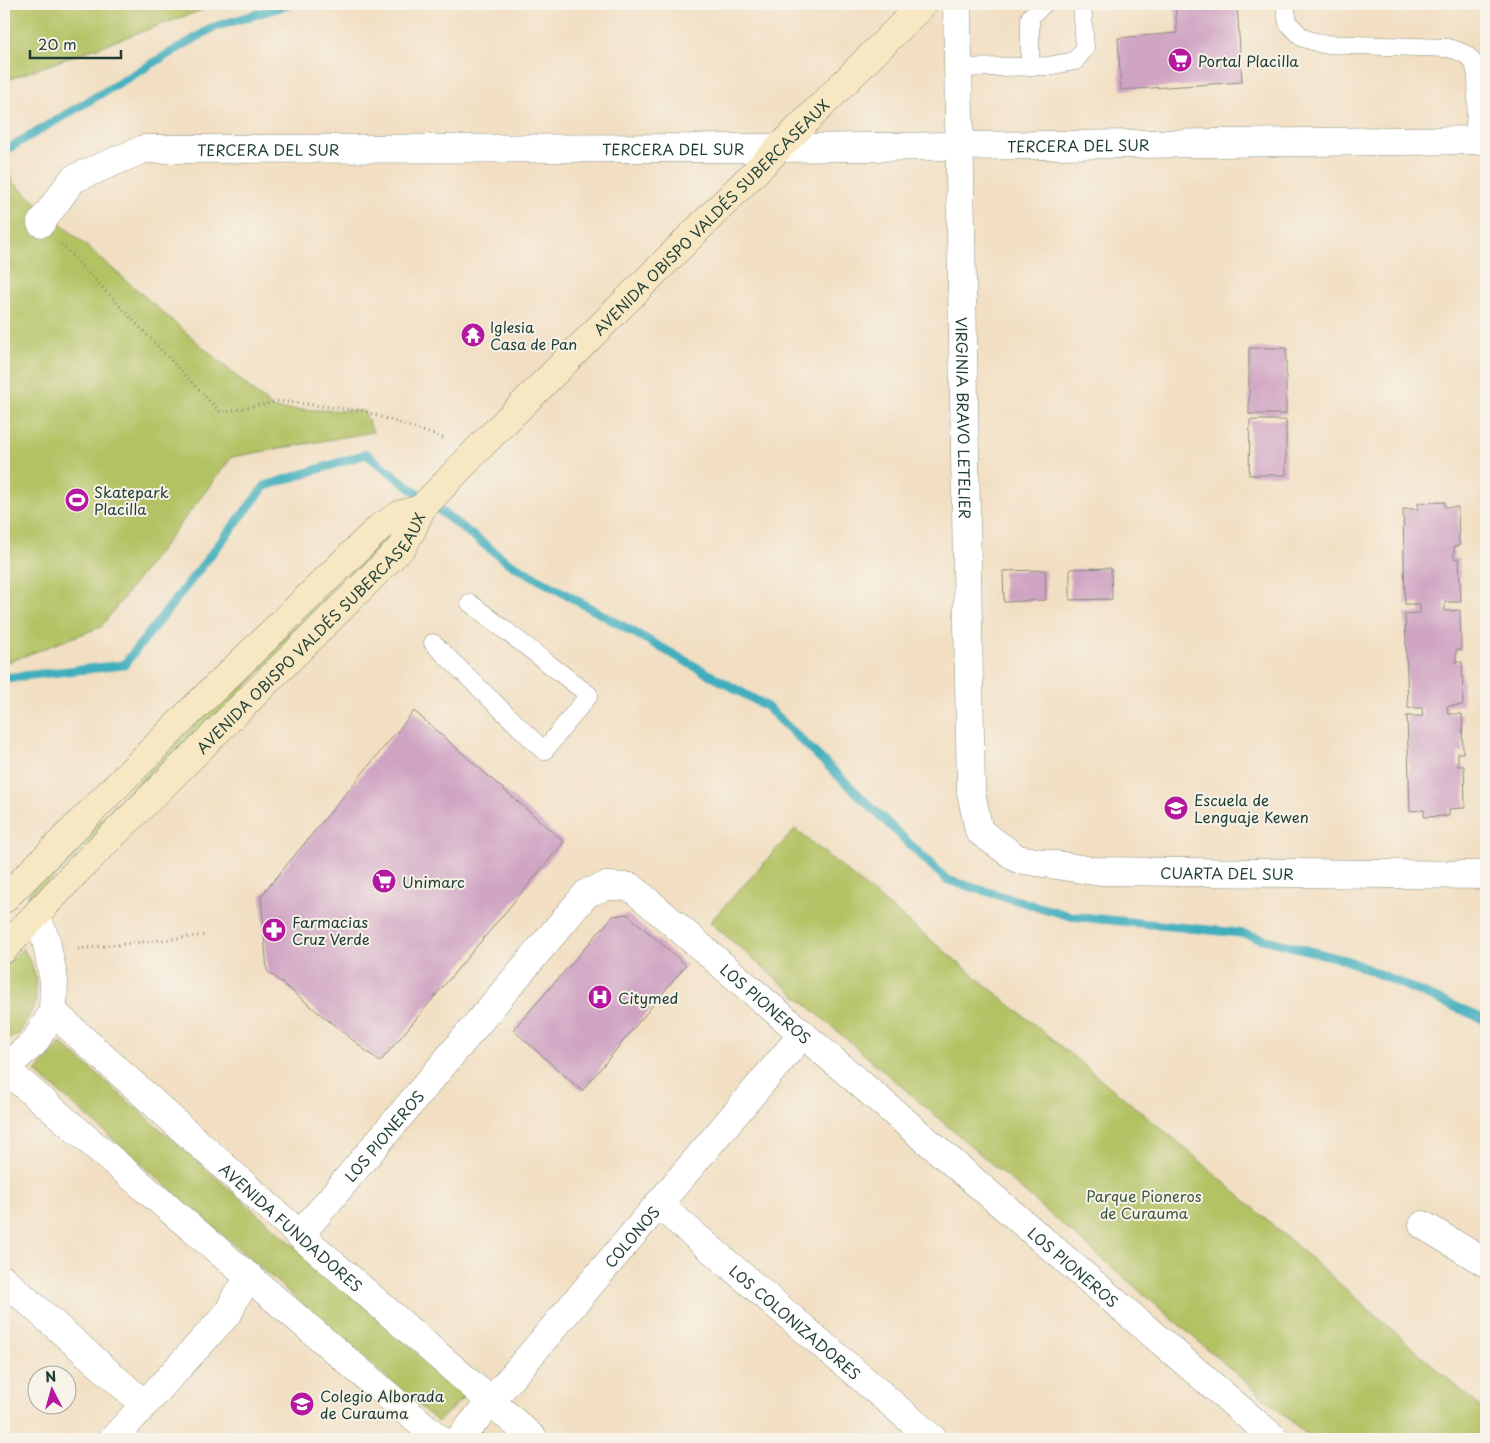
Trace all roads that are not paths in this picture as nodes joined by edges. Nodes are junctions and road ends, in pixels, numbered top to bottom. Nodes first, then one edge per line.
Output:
1 (923, 4) edge
2 (957, 4) edge
3 (1044, 4) edge
4 (1082, 4) edge
5 (1285, 4) edge
6 (1030, 66) junction
7 (958, 68) junction
8 (1480, 140) edge
9 (959, 146) junction
10 (780, 148) junction
11 (41, 223) road end
12 (421, 509) junction
13 (470, 603) dead end
14 (433, 644) dead end
15 (979, 831) joint
16 (1486, 875) edge
17 (4, 898) edge
18 (36, 916) junction
19 (4, 949) edge
20 (53, 1012) junction
21 (804, 1034) junction
22 (4, 1068) edge
23 (658, 1204) junction
24 (1423, 1224) dead end
25 (300, 1236) junction
26 (1486, 1263) edge
27 (251, 1278) junction
28 (4, 1280) edge
29 (490, 1402) junction
30 (144, 1404) junction
31 (113, 1439) edge
32 (439, 1439) edge
33 (459, 1439) edge
34 (534, 1439) edge
35 (933, 1439) edge
36 (1275, 1439) edge

1 - 10 main road, AVENIDA OBISPO VALDÉS SUBERCASEAUX
2 - 7 street, VIRGINIA BRAVO LETELIER
3 - 6 lane
4 - 6 lane
5 - 8 lane
6 - 7 lane
7 - 9 street, VIRGINIA BRAVO LETELIER
8 - 9 street, TERCERA DEL SUR
9 - 10 street, TERCERA DEL SUR
9 - 15 street, VIRGINIA BRAVO LETELIER
10 - 11 street, TERCERA DEL SUR
10 - 12 main road, AVENIDA OBISPO VALDÉS SUBERCASEAUX
12 - 17 main road, AVENIDA OBISPO VALDÉS SUBERCASEAUX
12 - 18 main road, AVENIDA OBISPO VALDÉS SUBERCASEAUX
13 - 14 lane
15 - 16 street, CUARTA DEL SUR
18 - 19 main road, AVENIDA OBISPO VALDÉS SUBERCASEAUX
18 - 20 street
20 - 22 street
20 - 25 street, AVENIDA FUNDADORES
21 - 23 street, COLONOS
21 - 25 street, LOS PIONEROS
21 - 36 street, LOS PIONEROS
22 - 27 street
23 - 29 street, COLONOS
23 - 35 street, LOS COLONIZADORES
24 - 26 street
25 - 29 street, AVENIDA FUNDADORES
27 - 30 street
27 - 32 street
28 - 30 street
29 - 33 street, COLONOS
29 - 34 street, AVENIDA FUNDADORES
30 - 31 street

